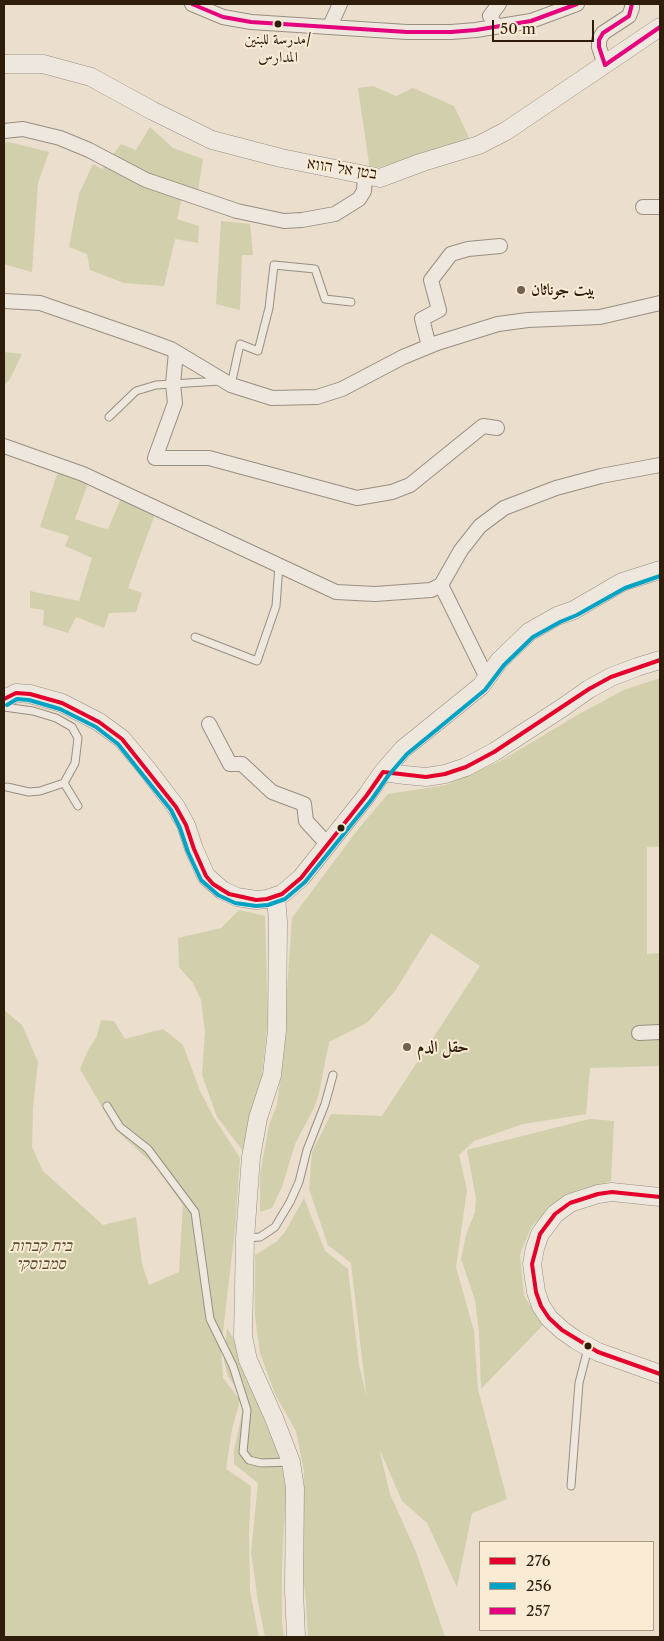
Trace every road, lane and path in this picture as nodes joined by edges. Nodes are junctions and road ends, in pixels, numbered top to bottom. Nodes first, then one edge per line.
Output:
1 (192, 4) edge
2 (340, 4) edge
3 (499, 4) edge
4 (577, 4) edge
5 (632, 4) edge
6 (330, 26) junction
7 (496, 26) junction
8 (660, 27) edge
9 (4, 64) edge
10 (605, 65) junction
11 (4, 131) edge
12 (366, 175) junction
13 (642, 207) dead end
14 (660, 207) edge
15 (500, 246) dead end
16 (4, 301) edge
17 (351, 302) dead end
18 (660, 303) edge
19 (429, 346) junction
20 (176, 352) junction
21 (227, 383) junction
22 (174, 384) junction
23 (110, 417) dead end
24 (497, 428) dead end
25 (4, 446) edge
26 (660, 465) edge
27 (279, 565) junction
28 (660, 570) edge
29 (441, 585) junction
30 (195, 637) dead end
31 (660, 660) edge
32 (487, 678) junction
33 (4, 699) edge
34 (4, 707) edge
35 (209, 724) dead end
36 (383, 772) junction
37 (64, 783) junction
38 (7, 787) dead end
39 (78, 806) dead end
40 (328, 845) junction
41 (276, 896) junction
42 (660, 1032) edge
43 (639, 1033) dead end
44 (333, 1075) dead end
45 (107, 1106) dead end
46 (660, 1196) edge
47 (245, 1238) junction
48 (588, 1346) junction
49 (660, 1374) edge
50 (290, 1462) junction
51 (572, 1486) dead end
52 (296, 1637) edge

1 - 6 street
2 - 6 street
3 - 7 street
4 - 7 street
5 - 10 street
6 - 7 street
8 - 10 street, בטן אל הווא
9 - 12 street, בטן אל הווא
10 - 12 street, בטן אל הווא
11 - 12 street
13 - 14 street
15 - 19 street
16 - 20 street
17 - 21 lane
18 - 19 street
19 - 21 street
20 - 21 street
20 - 22 street
21 - 22 lane
22 - 23 lane
22 - 24 street
25 - 27 street
26 - 29 street
27 - 29 street
27 - 30 lane
28 - 32 street
29 - 32 street
31 - 36 street
32 - 36 street
33 - 41 street
34 - 37 lane
35 - 40 street
36 - 40 street
37 - 38 lane
37 - 39 lane
40 - 41 street
41 - 47 street
42 - 43 street
44 - 47 lane
45 - 50 lane
46 - 48 street
47 - 50 street
48 - 49 street
48 - 51 lane
50 - 52 street

